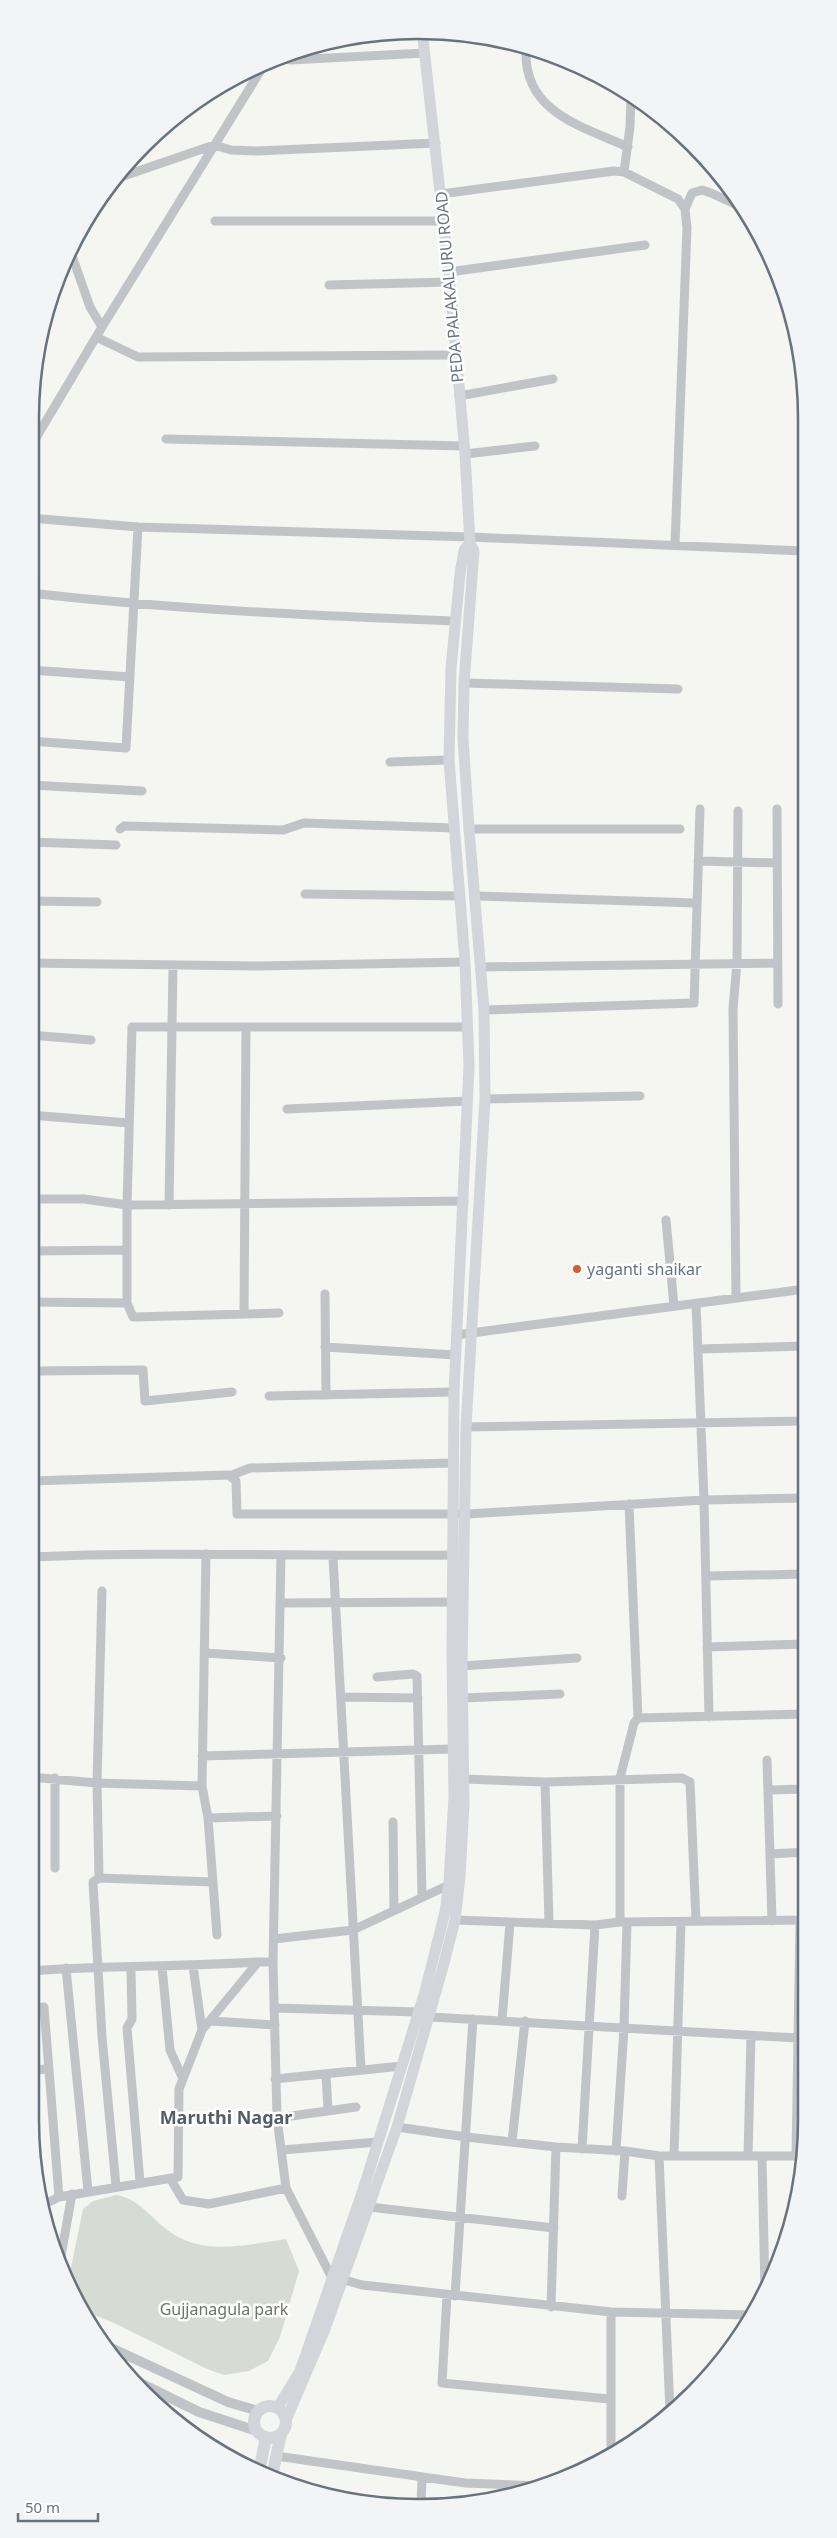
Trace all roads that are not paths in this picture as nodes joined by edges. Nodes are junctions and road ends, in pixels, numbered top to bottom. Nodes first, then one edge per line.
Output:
1 (423, 39) edge
2 (425, 53) junction
3 (526, 55) edge
4 (294, 60) edge
5 (254, 77) edge
6 (631, 104) edge
7 (436, 143) junction
8 (214, 145) junction
9 (628, 146) junction
10 (624, 172) junction
11 (127, 175) edge
12 (442, 194) junction
13 (730, 202) edge
14 (685, 209) junction
15 (216, 221) dead end
16 (444, 221) junction
17 (645, 245) dead end
18 (74, 260) edge
19 (449, 277) junction
20 (329, 285) dead end
21 (102, 327) junction
22 (96, 337) junction
23 (456, 355) junction
24 (553, 379) dead end
25 (459, 396) junction
26 (39, 433) edge
27 (166, 439) dead end
28 (535, 446) dead end
29 (465, 450) junction
30 (39, 519) edge
31 (138, 527) junction
32 (470, 540) junction
33 (675, 545) junction
34 (798, 551) edge
35 (39, 594) edge
36 (133, 605) junction
37 (455, 621) junction
38 (39, 671) edge
39 (130, 677) junction
40 (464, 683) junction
41 (678, 689) dead end
42 (39, 742) edge
43 (449, 760) junction
44 (390, 762) dead end
45 (39, 785) edge
46 (142, 791) dead end
47 (700, 809) dead end
48 (777, 809) dead end
49 (738, 812) dead end
50 (454, 828) junction
51 (120, 829) dead end
52 (469, 829) junction
53 (680, 829) dead end
54 (39, 842) edge
55 (116, 845) dead end
56 (698, 861) junction
57 (738, 862) junction
58 (777, 863) junction
59 (305, 894) dead end
60 (460, 896) junction
61 (476, 896) junction
62 (39, 901) edge
63 (97, 902) dead end
64 (696, 903) junction
65 (39, 962) edge
66 (465, 962) junction
67 (694, 962) junction
68 (737, 962) junction
69 (778, 963) junction
70 (173, 966) junction
71 (482, 967) junction
72 (778, 1004) dead end
73 (484, 1010) junction
74 (468, 1027) junction
75 (172, 1028) junction
76 (246, 1028) junction
77 (39, 1037) edge
78 (91, 1040) dead end
79 (640, 1096) dead end
80 (485, 1099) junction
81 (468, 1101) junction
82 (287, 1109) dead end
83 (39, 1116) edge
84 (129, 1123) junction
85 (39, 1199) edge
86 (464, 1200) junction
87 (245, 1203) junction
88 (127, 1205) junction
89 (170, 1205) junction
90 (666, 1220) dead end
91 (127, 1250) junction
92 (39, 1251) edge
93 (798, 1290) edge
94 (325, 1294) dead end
95 (736, 1298) junction
96 (39, 1302) edge
97 (128, 1303) junction
98 (696, 1303) junction
99 (674, 1306) junction
100 (279, 1313) dead end
101 (244, 1314) junction
102 (456, 1335) junction
103 (471, 1335) junction
104 (798, 1346) edge
105 (325, 1347) junction
106 (698, 1349) junction
107 (455, 1354) junction
108 (39, 1371) edge
109 (232, 1392) dead end
110 (454, 1392) junction
111 (326, 1395) junction
112 (269, 1396) dead end
113 (798, 1421) edge
114 (701, 1423) junction
115 (466, 1427) junction
116 (453, 1463) junction
117 (232, 1475) junction
118 (39, 1481) edge
119 (798, 1498) edge
120 (704, 1500) junction
121 (629, 1504) junction
122 (453, 1514) junction
123 (466, 1514) junction
124 (206, 1554) junction
125 (282, 1555) junction
126 (453, 1555) junction
127 (39, 1556) edge
128 (333, 1557) junction
129 (798, 1574) edge
130 (706, 1576) junction
131 (102, 1591) dead end
132 (452, 1602) junction
133 (282, 1603) junction
134 (336, 1603) junction
135 (798, 1644) edge
136 (707, 1646) junction
137 (205, 1654) junction
138 (281, 1658) junction
139 (577, 1658) dead end
140 (462, 1666) junction
141 (377, 1677) dead end
142 (560, 1694) dead end
143 (341, 1697) junction
144 (418, 1698) junction
145 (463, 1698) junction
146 (798, 1714) edge
147 (709, 1717) junction
148 (638, 1718) junction
149 (453, 1749) junction
150 (420, 1751) junction
151 (344, 1752) junction
152 (278, 1754) junction
153 (202, 1756) junction
154 (768, 1760) dead end
155 (39, 1777) edge
156 (55, 1778) junction
157 (620, 1778) junction
158 (464, 1779) junction
159 (545, 1782) junction
160 (97, 1783) junction
161 (202, 1786) junction
162 (798, 1789) edge
163 (768, 1790) junction
164 (277, 1816) junction
165 (208, 1818) junction
166 (393, 1822) dead end
167 (798, 1852) edge
168 (770, 1854) junction
169 (55, 1868) dead end
170 (99, 1878) junction
171 (213, 1882) junction
172 (454, 1883) junction
173 (422, 1896) junction
174 (394, 1910) junction
175 (455, 1920) junction
176 (798, 1920) edge
177 (696, 1921) junction
178 (772, 1921) junction
179 (623, 1922) junction
180 (682, 1922) junction
181 (510, 1923) junction
182 (549, 1924) junction
183 (595, 1925) junction
184 (353, 1930) junction
185 (217, 1935) dead end
186 (274, 1939) junction
187 (258, 1962) junction
188 (273, 1962) junction
189 (98, 1966) junction
190 (193, 1966) junction
191 (162, 1967) junction
192 (66, 1968) junction
193 (130, 1968) junction
194 (39, 1970) edge
195 (39, 2007) edge
196 (274, 2008) junction
197 (358, 2010) junction
198 (419, 2012) junction
199 (430, 2016) junction
200 (474, 2019) junction
201 (502, 2020) junction
202 (210, 2021) junction
203 (525, 2021) junction
204 (275, 2025) junction
205 (590, 2027) junction
206 (624, 2028) junction
207 (202, 2030) junction
208 (678, 2033) junction
209 (751, 2036) junction
210 (798, 2038) edge
211 (402, 2066) junction
212 (49, 2069) junction
213 (39, 2070) edge
214 (360, 2070) junction
215 (326, 2074) junction
216 (183, 2079) junction
217 (275, 2079) junction
218 (356, 2107) dead end
219 (328, 2111) junction
220 (277, 2118) junction
221 (397, 2127) junction
222 (466, 2137) junction
223 (378, 2142) junction
224 (512, 2142) junction
225 (556, 2147) junction
226 (582, 2149) junction
227 (282, 2150) junction
228 (620, 2151) junction
229 (659, 2156) junction
230 (674, 2156) junction
231 (748, 2156) junction
232 (762, 2156) junction
233 (796, 2156) edge
234 (170, 2178) junction
235 (140, 2182) junction
236 (116, 2186) junction
237 (286, 2188) junction
238 (88, 2191) junction
239 (72, 2194) junction
240 (622, 2196) dead end
241 (59, 2197) junction
242 (48, 2202) edge
243 (369, 2207) junction
244 (460, 2218) junction
245 (554, 2228) junction
246 (62, 2250) edge
247 (765, 2273) edge
248 (331, 2276) junction
249 (342, 2281) junction
250 (451, 2295) junction
251 (551, 2307) junction
252 (610, 2312) junction
253 (666, 2315) junction
254 (743, 2315) edge
255 (117, 2351) edge
256 (150, 2388) edge
257 (609, 2399) junction
258 (670, 2404) edge
259 (278, 2408) junction
260 (258, 2412) junction
261 (286, 2420) junction
262 (262, 2434) junction
263 (281, 2434) junction
264 (611, 2446) edge
265 (276, 2456) junction
266 (260, 2464) edge
267 (273, 2470) edge
268 (422, 2476) junction
269 (520, 2485) edge
270 (421, 2499) edge

1 - 2 main road, PEDA PALAKALURU ROAD
2 - 4 street
2 - 7 main road, PEDA PALAKALURU ROAD
3 - 9 street
5 - 8 street
6 - 9 street
7 - 8 street
7 - 12 main road, PEDA PALAKALURU ROAD
8 - 11 street
8 - 21 street
9 - 10 street
10 - 12 street
10 - 14 street
12 - 16 main road, PEDA PALAKALURU ROAD
13 - 14 street
14 - 33 street
15 - 16 street
16 - 19 main road, PEDA PALAKALURU ROAD
17 - 19 street
18 - 21 street
19 - 20 street
19 - 23 main road, PEDA PALAKALURU ROAD
21 - 22 street
22 - 23 street
22 - 26 street
23 - 25 main road, PEDA PALAKALURU ROAD
24 - 25 street
25 - 29 main road, PEDA PALAKALURU ROAD
27 - 29 street
28 - 29 street
29 - 32 main road, PEDA PALAKALURU ROAD
30 - 31 street
31 - 32 street
31 - 36 street
32 - 33 street
32 - 37 main road
32 - 40 main road, PEDA PALAKALURU ROAD
33 - 34 street
35 - 36 street
36 - 37 street
36 - 39 street
37 - 43 main road
38 - 39 street
39 - 42 street
40 - 41 street
40 - 52 main road, PEDA PALAKALURU ROAD
43 - 44 street
43 - 50 main road
45 - 46 street
47 - 56 street
48 - 58 street
49 - 57 street
50 - 51 street
50 - 60 main road
52 - 53 street
52 - 61 main road, PEDA PALAKALURU ROAD
54 - 55 street
56 - 57 street
56 - 64 street
57 - 58 street
57 - 68 street
58 - 69 street
59 - 60 street
60 - 66 main road
61 - 64 street
61 - 71 main road, PEDA PALAKALURU ROAD
62 - 63 street
64 - 67 street
65 - 70 street
66 - 70 street
66 - 74 main road
67 - 68 street
67 - 71 street
67 - 73 street
68 - 69 street
68 - 95 street
69 - 72 street
70 - 75 street
71 - 73 main road, PEDA PALAKALURU ROAD
73 - 80 main road, PEDA PALAKALURU ROAD
74 - 76 street
74 - 81 main road
75 - 76 street
75 - 84 street
75 - 89 street
76 - 87 street
77 - 78 street
79 - 80 street
80 - 103 main road, PEDA PALAKALURU ROAD
81 - 82 street
81 - 86 main road
83 - 84 street
84 - 88 street
85 - 88 street
86 - 87 street
86 - 102 main road
87 - 89 street
87 - 101 street
88 - 89 street
88 - 91 street
90 - 99 street
91 - 92 street
91 - 97 street
93 - 95 street
94 - 105 street
95 - 98 street
96 - 97 street
97 - 101 street
98 - 99 street
98 - 106 street
99 - 103 street
100 - 101 street
102 - 103 street
102 - 107 main road
103 - 115 main road, PEDA PALAKALURU ROAD
104 - 106 street
105 - 107 street
105 - 111 street
106 - 114 street
107 - 110 main road
108 - 109 street
110 - 111 street
110 - 116 main road
111 - 112 street
113 - 114 street
114 - 115 street
114 - 120 street
115 - 123 main road, PEDA PALAKALURU ROAD
116 - 117 street
116 - 122 main road
117 - 118 street
117 - 122 street
119 - 120 street
120 - 121 street
120 - 130 street
121 - 123 street
121 - 148 street
122 - 123 street
122 - 126 main road
123 - 140 main road, PEDA PALAKALURU ROAD
124 - 125 street
124 - 127 street
124 - 137 street
125 - 128 street
125 - 133 street
126 - 128 street
126 - 132 main road
128 - 134 street
129 - 130 street
130 - 136 street
131 - 160 street
132 - 134 street
132 - 149 main road
133 - 134 street
133 - 138 street
134 - 143 street
135 - 136 street
136 - 147 street
137 - 138 street
137 - 153 street
138 - 152 street
139 - 140 street
140 - 145 main road, PEDA PALAKALURU ROAD
141 - 144 street
142 - 145 street
143 - 144 street
143 - 151 street
144 - 150 street
145 - 158 main road, PEDA PALAKALURU ROAD
146 - 147 street
147 - 148 street
148 - 157 street
149 - 150 street
149 - 172 main road
150 - 151 street
150 - 173 street
151 - 152 street
151 - 184 street
152 - 153 street
152 - 164 street
153 - 161 street
154 - 163 street
155 - 156 street
156 - 160 street
156 - 169 street
157 - 159 street
157 - 177 street
157 - 179 street
158 - 159 street
158 - 172 main road, PEDA PALAKALURU ROAD
159 - 182 street
160 - 161 street
160 - 170 street
161 - 165 street
162 - 163 street
163 - 168 street
164 - 165 street
164 - 186 street
165 - 171 street
166 - 174 street
167 - 168 street
168 - 178 street
170 - 171 street
170 - 189 street
171 - 185 street
172 - 173 street
172 - 175 main road
172 - 198 main road
173 - 174 street
174 - 184 street
175 - 181 street
175 - 199 main road
176 - 178 street
177 - 178 street
177 - 180 street
179 - 180 street
179 - 183 street
179 - 206 street
180 - 208 street
181 - 182 street
181 - 201 street
182 - 183 street
183 - 205 street
184 - 186 street
184 - 197 street
186 - 188 street
187 - 188 street
187 - 190 street
187 - 202 street
188 - 196 street
189 - 192 street
189 - 193 street
189 - 236 street
190 - 191 street
190 - 207 street
191 - 193 street
191 - 216 street
192 - 194 street
192 - 238 street
193 - 235 street
195 - 212 street
196 - 197 street
196 - 204 street
197 - 198 street
197 - 214 street
198 - 211 main road
199 - 200 street
199 - 221 main road
200 - 201 street
200 - 222 street
201 - 203 street
202 - 204 street
202 - 207 street
203 - 205 street
203 - 224 street
204 - 217 street
205 - 206 street
205 - 226 street
206 - 208 street
206 - 228 street
207 - 216 street
208 - 209 street
208 - 230 street
209 - 210 street
209 - 231 street
211 - 214 street
211 - 223 main road
212 - 213 street
212 - 241 street
214 - 215 street
215 - 217 street
215 - 219 street
216 - 234 street
217 - 220 street
218 - 219 street
219 - 220 street
220 - 227 street
221 - 222 street
221 - 243 main road
222 - 224 street
222 - 244 street
223 - 227 street
223 - 248 main road
224 - 225 street
225 - 226 street
225 - 245 street
226 - 228 street
227 - 237 street
228 - 229 street
228 - 240 street
229 - 230 street
229 - 253 street
230 - 231 street
231 - 232 street
232 - 233 street
232 - 247 street
234 - 235 street
234 - 237 street
235 - 236 street
236 - 238 street
237 - 248 street
238 - 239 street
239 - 241 street
239 - 246 street
241 - 242 street
243 - 244 street
243 - 249 main road
244 - 245 street
244 - 250 street
245 - 251 street
248 - 249 street
248 - 259 main road
249 - 250 street
249 - 261 main road
250 - 251 street
250 - 257 street
251 - 252 street
252 - 253 street
252 - 257 street
253 - 254 street
253 - 258 street
255 - 260 street
256 - 262 street
257 - 264 street
259 - 260 main road
259 - 261 main road
260 - 262 main road
261 - 263 main road
262 - 263 main road
262 - 266 main road
263 - 265 main road
265 - 267 main road
265 - 268 street
268 - 269 street
268 - 270 street

